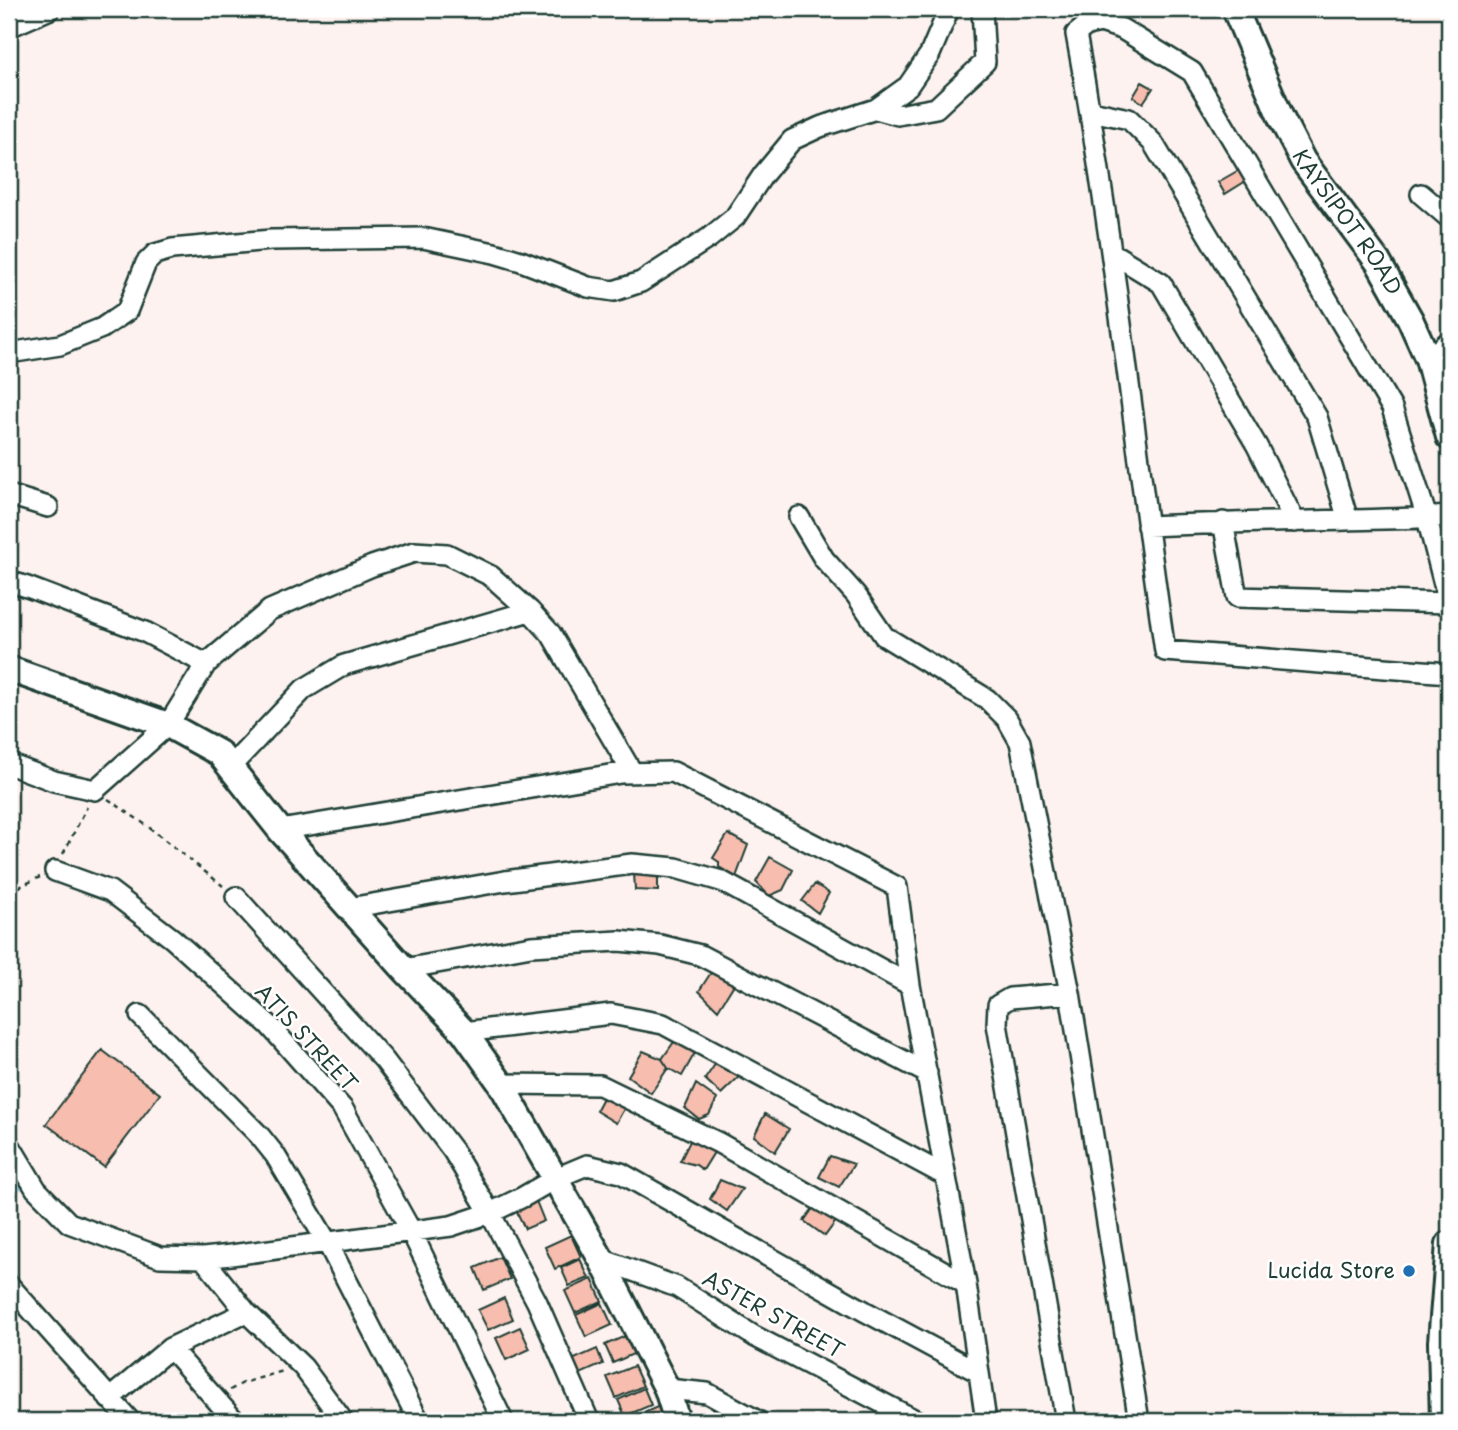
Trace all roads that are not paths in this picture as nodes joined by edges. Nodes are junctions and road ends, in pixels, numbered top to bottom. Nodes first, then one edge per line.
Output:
1 (50, 9) edge
2 (948, 9) edge
3 (982, 9) edge
4 (1235, 9) edge
5 (9, 27) edge
6 (876, 109) junction
7 (1091, 111) junction
8 (1421, 194) dead end
9 (1449, 218) edge
10 (1112, 253) junction
11 (1449, 341) edge
12 (9, 354) edge
13 (1428, 359) junction
14 (1449, 437) edge
15 (9, 495) edge
16 (48, 507) dead end
17 (1449, 516) edge
18 (799, 517) dead end
19 (1427, 518) junction
20 (1348, 520) junction
21 (1223, 522) junction
22 (1295, 522) junction
23 (1147, 526) junction
24 (9, 581) edge
25 (1449, 603) edge
26 (530, 611) junction
27 (206, 664) junction
28 (9, 668) edge
29 (1449, 673) edge
30 (168, 725) junction
31 (10, 766) edge
32 (231, 766) junction
33 (632, 772) junction
34 (280, 830) junction
35 (55, 871) road end
36 (236, 897) road end
37 (349, 908) junction
38 (404, 970) junction
39 (910, 985) junction
40 (1070, 993) junction
41 (140, 1015) dead end
42 (464, 1032) junction
43 (927, 1073) junction
44 (501, 1083) junction
45 (9, 1144) edge
46 (946, 1176) junction
47 (556, 1178) junction
48 (490, 1213) junction
49 (411, 1231) junction
50 (327, 1242) junction
51 (1449, 1244) edge
52 (202, 1258) junction
53 (601, 1259) junction
54 (965, 1284) junction
55 (9, 1285) edge
56 (246, 1312) junction
57 (170, 1348) junction
58 (978, 1372) junction
59 (667, 1389) junction
60 (109, 1399) junction
61 (130, 1421) edge
62 (235, 1421) edge
63 (342, 1421) edge
64 (419, 1421) edge
65 (503, 1421) edge
66 (589, 1421) edge
67 (677, 1421) edge
68 (758, 1421) edge
69 (917, 1421) edge
70 (986, 1421) edge
71 (1066, 1421) edge
72 (1139, 1421) edge
73 (1443, 1421) edge

1 - 5 street
2 - 6 street
3 - 6 street
4 - 13 street, KAYSIPOT ROAD
6 - 12 street
7 - 10 street
7 - 19 street
7 - 20 street
8 - 9 street
10 - 22 street
10 - 23 street
11 - 13 street
13 - 14 street, KAYSIPOT ROAD
15 - 16 street
17 - 19 street
18 - 40 street
19 - 20 street
19 - 25 street
20 - 22 street
21 - 22 street
21 - 23 street
21 - 25 street
23 - 29 street
24 - 27 street
26 - 27 street
26 - 32 street
26 - 33 street
27 - 30 street
28 - 30 street
30 - 31 street
30 - 32 street
32 - 34 street
33 - 34 street
33 - 39 street
34 - 37 street
35 - 49 street, ATIS STREET
36 - 48 street
37 - 38 street
37 - 39 street
38 - 42 street
38 - 43 street
39 - 43 street
40 - 71 street
40 - 72 street
41 - 50 street
42 - 44 street
42 - 46 street
43 - 46 street
44 - 47 street
44 - 54 street
45 - 52 street
46 - 54 street
47 - 48 street
47 - 53 street
47 - 58 street
48 - 49 street
48 - 66 street
49 - 50 street
49 - 65 street, ATIS STREET
50 - 52 street
50 - 64 street
51 - 73 street
52 - 56 street
53 - 59 street
53 - 69 street, ASTER STREET
54 - 58 street
55 - 60 street
56 - 57 street
56 - 63 street
57 - 60 street
57 - 62 street
58 - 70 street
59 - 67 street
59 - 68 street
60 - 61 street

